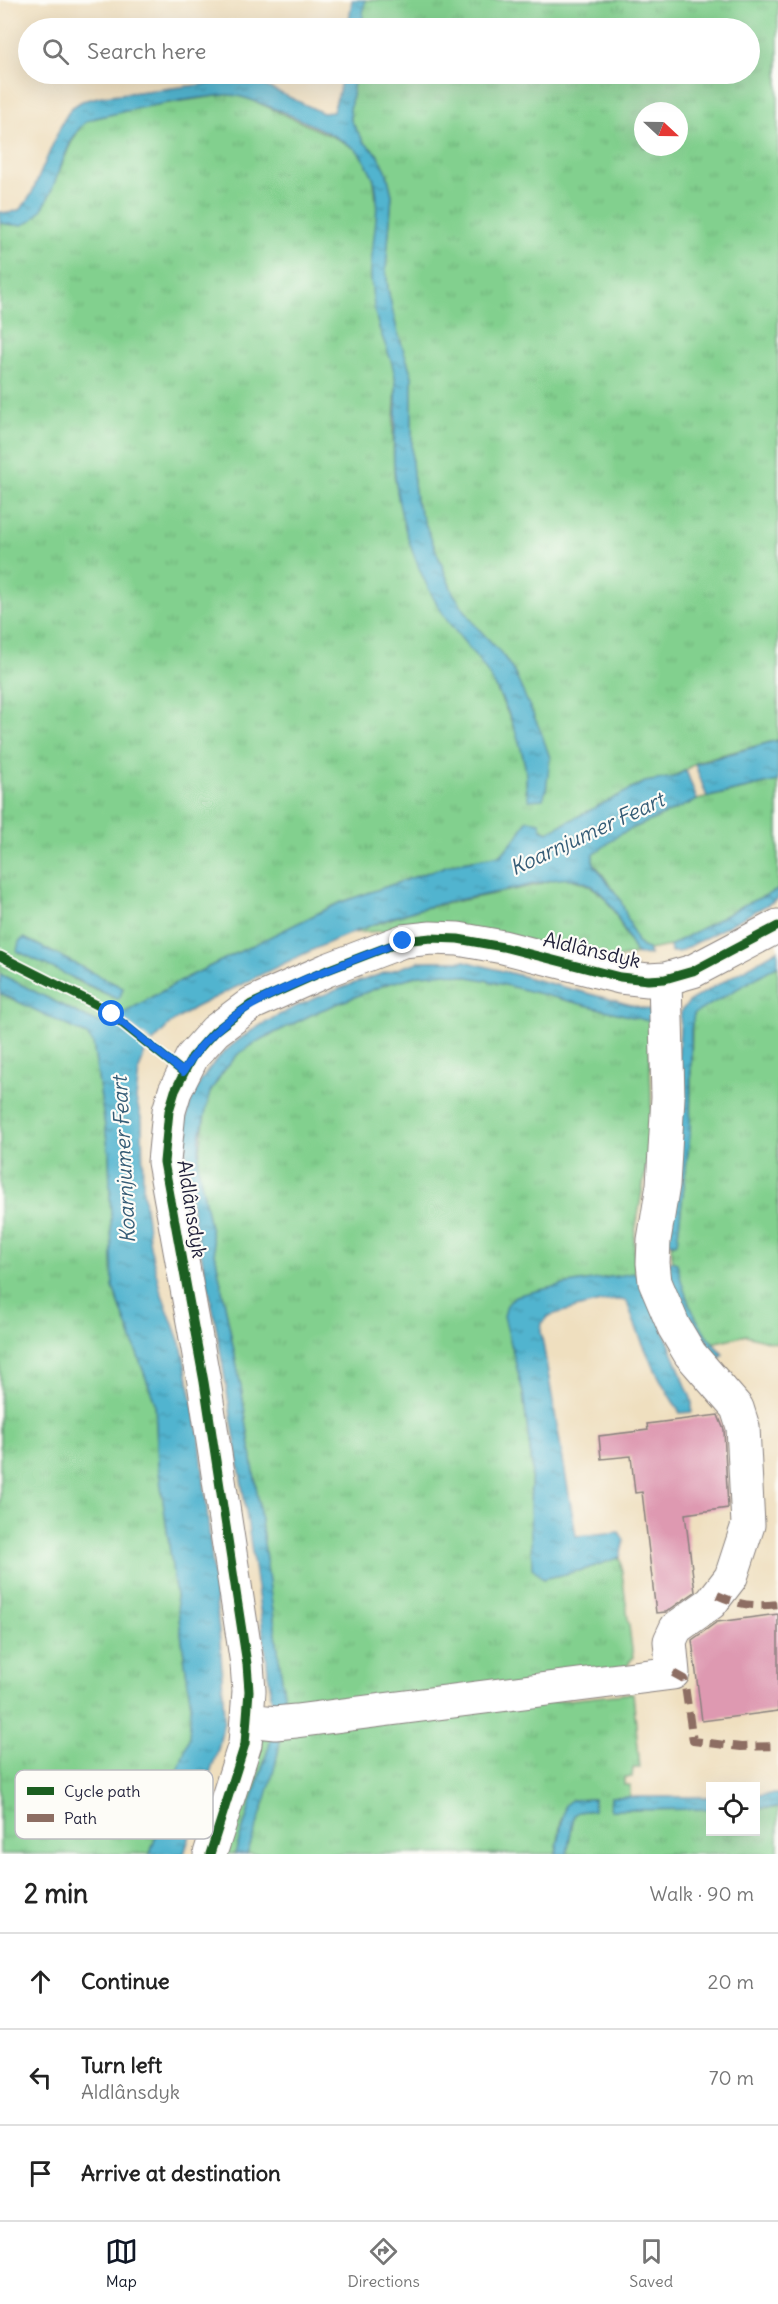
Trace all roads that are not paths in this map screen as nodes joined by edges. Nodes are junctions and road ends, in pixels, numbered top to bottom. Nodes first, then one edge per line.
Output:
1 (778, 926) edge
2 (664, 979) junction
3 (247, 1720) junction
4 (210, 1854) edge

1 - 2 street, Aldlânsdyk
2 - 3 street
2 - 3 street, Aldlânsdyk
3 - 4 street, Aldlânsdyk

